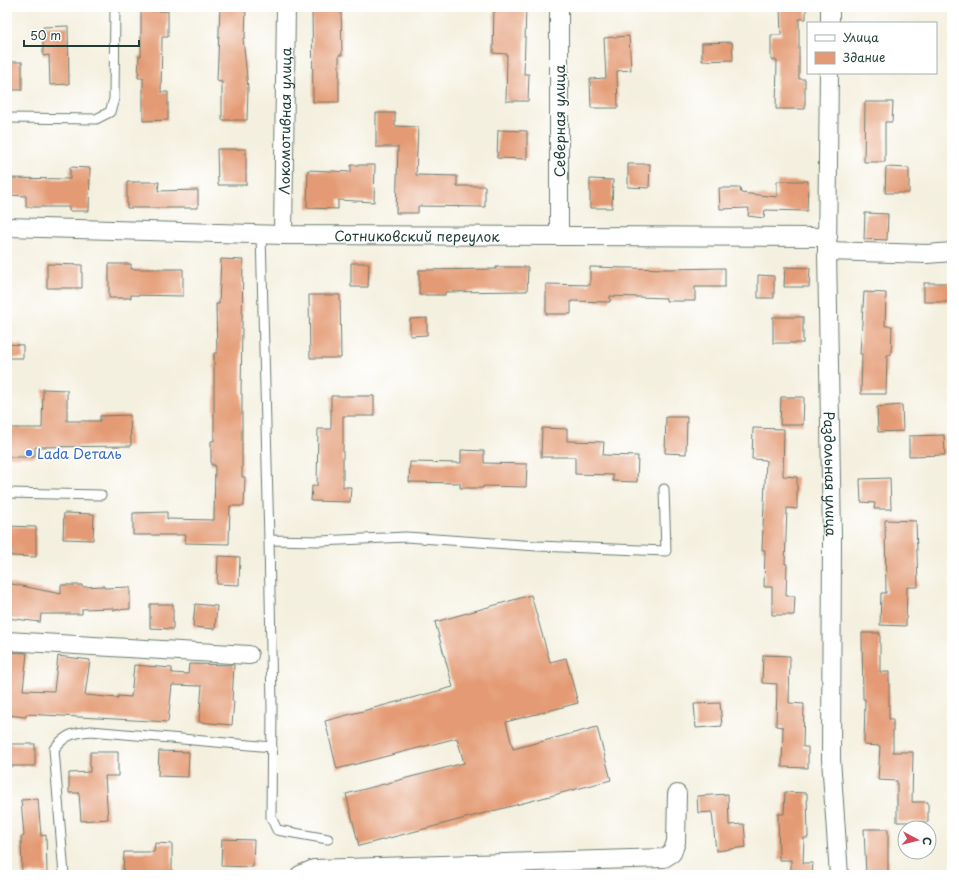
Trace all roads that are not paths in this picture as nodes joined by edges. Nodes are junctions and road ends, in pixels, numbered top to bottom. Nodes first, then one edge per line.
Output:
1 (115, 7) edge
2 (286, 7) edge
3 (559, 7) edge
4 (830, 7) edge
5 (830, 22) edge
6 (829, 74) edge
7 (7, 118) edge
8 (7, 227) edge
9 (261, 234) junction
10 (283, 235) junction
11 (559, 236) junction
12 (827, 244) junction
13 (952, 252) edge
14 (664, 489) dead end
15 (7, 493) edge
16 (101, 494) dead end
17 (269, 540) junction
18 (7, 641) edge
19 (249, 655) dead end
20 (272, 747) junction
21 (677, 794) dead end
22 (328, 839) dead end
23 (64, 875) edge
24 (300, 875) edge
25 (840, 875) edge

1 - 7 lane
2 - 10 street, Локомотивная улица
3 - 11 street, Северная улица
4 - 5 street
6 - 12 street, Раздольная улица
8 - 9 street, Сотниковский переулок
9 - 10 street, Сотниковский переулок
9 - 17 lane
10 - 11 street, Сотниковский переулок
11 - 12 street, Сотниковский переулок
12 - 13 street, Сотниковский переулок
12 - 25 street, Раздольная улица
14 - 17 lane
15 - 16 lane
17 - 20 lane
18 - 19 street
20 - 22 lane
20 - 23 lane
21 - 24 street

